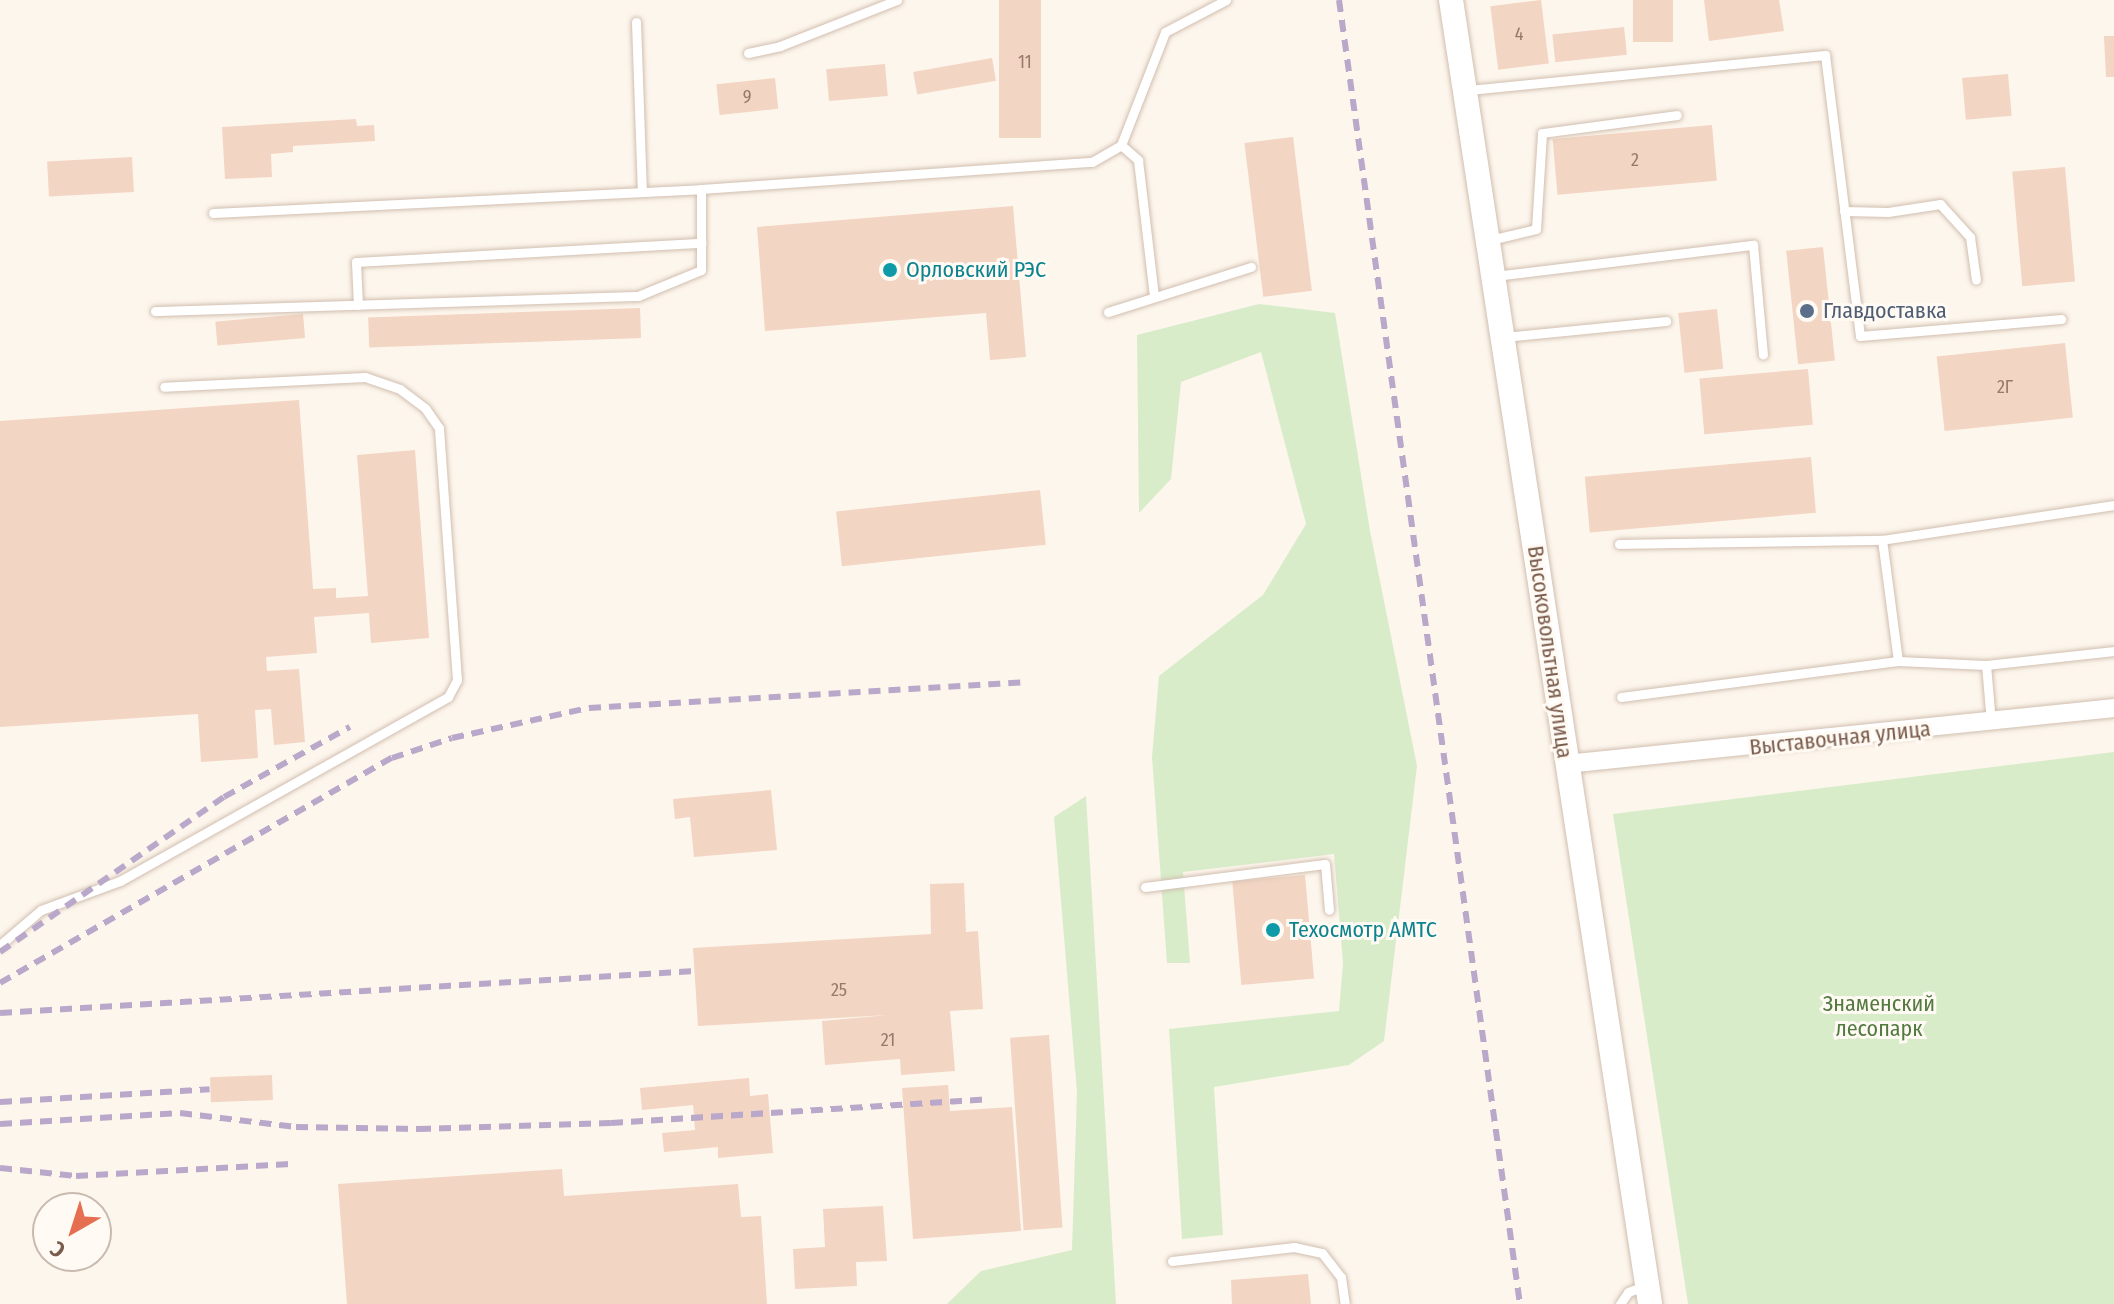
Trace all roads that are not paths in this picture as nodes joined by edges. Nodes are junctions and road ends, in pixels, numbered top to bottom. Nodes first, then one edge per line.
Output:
1 (897, 0) edge
2 (1226, 0) edge
3 (1451, 0) edge
4 (636, 22) dead end
5 (748, 53) dead end
6 (1468, 90) junction
7 (1677, 115) dead end
8 (1121, 145) junction
9 (701, 189) junction
10 (642, 192) junction
11 (1844, 211) junction
12 (213, 213) dead end
13 (1490, 240) junction
14 (701, 243) junction
15 (1251, 267) dead end
16 (1495, 276) junction
17 (1976, 280) dead end
18 (1154, 297) junction
19 (358, 305) junction
20 (155, 311) dead end
21 (1108, 312) dead end
22 (2061, 319) dead end
23 (1666, 321) dead end
24 (1504, 337) junction
25 (1763, 355) dead end
26 (164, 387) dead end
27 (2114, 505) edge
28 (1882, 540) junction
29 (1619, 544) dead end
30 (2114, 651) edge
31 (1898, 661) junction
32 (1986, 665) junction
33 (1621, 697) dead end
34 (2114, 708) edge
35 (1991, 722) junction
36 (1566, 764) junction
37 (1145, 887) dead end
38 (1329, 910) dead end
39 (0, 945) edge
40 (1172, 1261) dead end
41 (1648, 1295) edge
42 (1345, 1304) edge
43 (1620, 1304) edge

1 - 5 lane
2 - 8 lane
3 - 6 main road, Высоковольтная улица
4 - 10 lane
6 - 11 lane
6 - 13 main road, Высоковольтная улица
7 - 13 lane
8 - 9 lane
8 - 18 lane
9 - 10 lane
9 - 14 lane
10 - 12 lane
11 - 17 lane
11 - 22 lane
13 - 16 main road, Высоковольтная улица
14 - 19 lane
14 - 19 lane
15 - 18 lane
16 - 24 main road, Высоковольтная улица
16 - 25 lane
18 - 21 lane
19 - 20 lane
23 - 24 lane
24 - 36 main road, Высоковольтная улица
26 - 39 lane
27 - 28 lane
28 - 29 lane
28 - 31 lane
30 - 32 lane
31 - 32 lane
31 - 33 lane
32 - 35 lane
34 - 35 street, Выставочная улица
35 - 36 street, Выставочная улица
36 - 41 main road, Высоковольтная улица
37 - 38 lane
40 - 42 lane
41 - 43 lane

